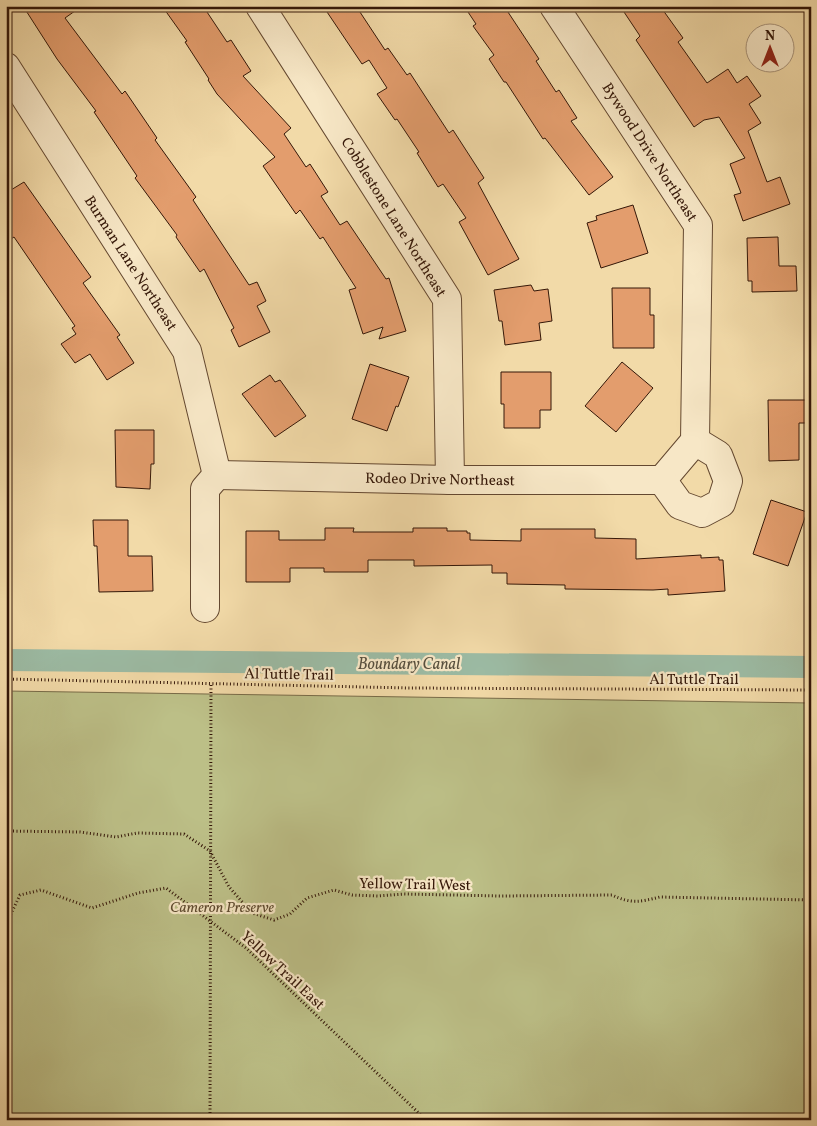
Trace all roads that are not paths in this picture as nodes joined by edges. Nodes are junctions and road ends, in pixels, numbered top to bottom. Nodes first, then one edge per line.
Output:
1 (260, 6) edge
2 (554, 6) edge
3 (6, 67) edge
4 (695, 441) junction
5 (217, 475) junction
6 (450, 480) junction
7 (662, 480) junction
8 (205, 608) dead end

1 - 6 street, Cobblestone Lane Northeast
2 - 4 street, Bywood Drive Northeast
3 - 5 street, Burman Lane Northeast
4 - 7 street
4 - 7 street
5 - 6 street, Rodeo Drive Northeast
5 - 8 street
6 - 7 street, Rodeo Drive Northeast

